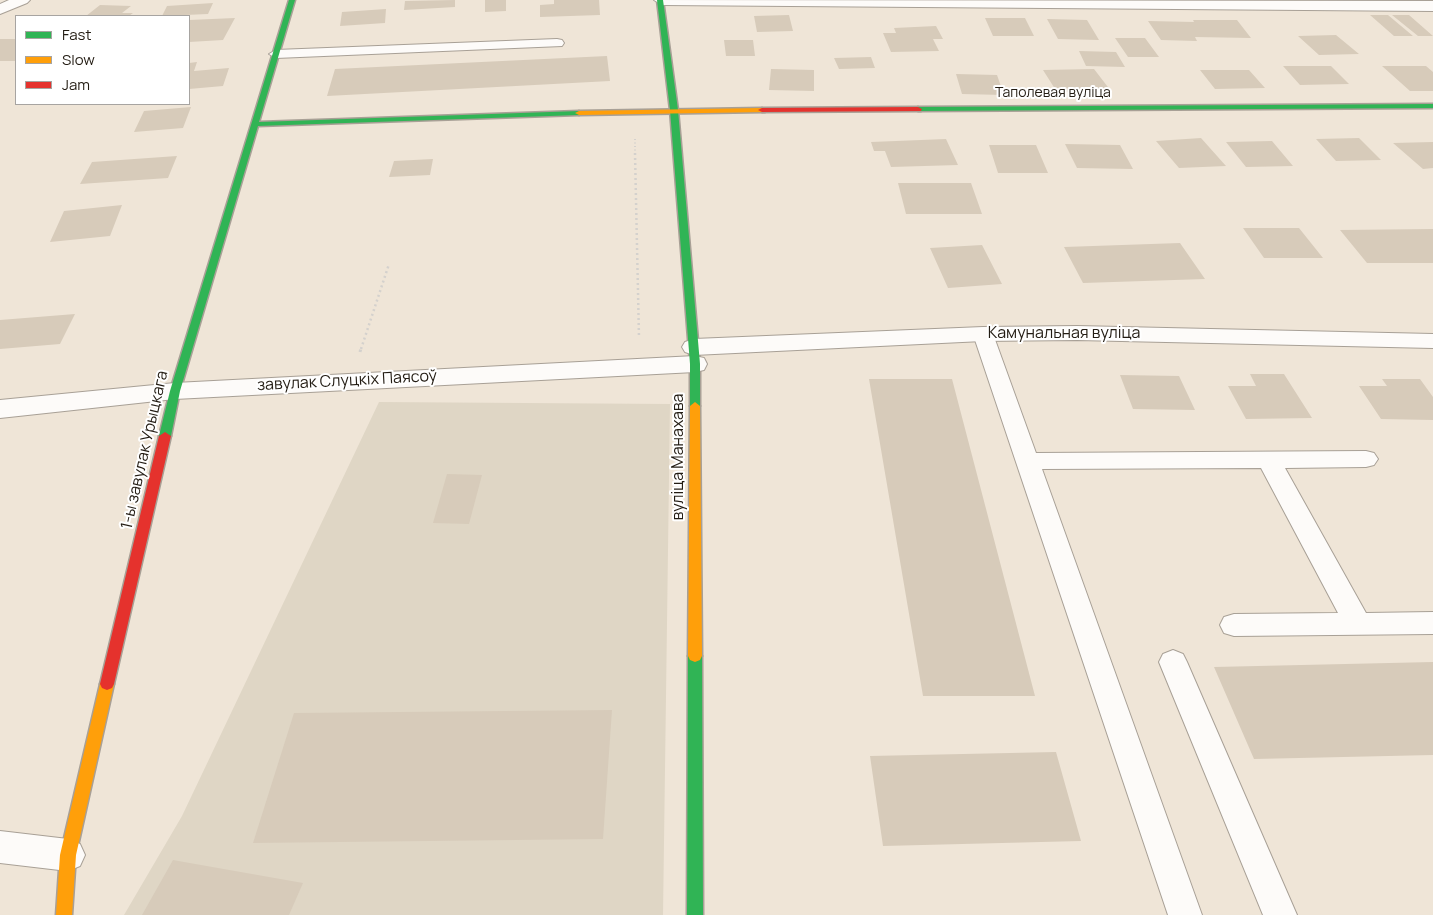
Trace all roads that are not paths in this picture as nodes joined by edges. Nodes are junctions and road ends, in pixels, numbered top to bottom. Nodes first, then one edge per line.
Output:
1 (22, 0) edge
2 (292, 0) edge
3 (661, 0) edge
4 (1433, 6) edge
5 (0, 9) edge
6 (558, 44) dead end
7 (276, 54) junction
8 (1433, 106) edge
9 (674, 110) junction
10 (255, 124) junction
11 (982, 334) junction
12 (1433, 341) edge
13 (695, 356) junction
14 (175, 391) junction
15 (0, 409) edge
16 (1268, 459) junction
17 (1366, 459) dead end
18 (1026, 461) junction
19 (1433, 623) edge
20 (1358, 624) junction
21 (1234, 625) dead end
22 (1173, 662) dead end
23 (0, 847) edge
24 (68, 855) junction
25 (64, 915) edge
26 (694, 915) edge
27 (1185, 915) edge
28 (1280, 915) edge

1 - 5 street
2 - 7 street, 1-ы завулак Урыцкага
3 - 4 street
3 - 9 street, вуліца Манахава
6 - 7 lane
7 - 10 street, 1-ы завулак Урыцкага
8 - 9 street, Таполевая вуліца
9 - 10 street, Таполевая вуліца
9 - 13 street, вуліца Манахава
10 - 14 street, 1-ы завулак Урыцкага
11 - 12 street, Камунальная вуліца
11 - 13 street, Камунальная вуліца
11 - 18 lane
13 - 14 street, завулак Слуцкіх Паясоў
13 - 26 street, вуліца Манахава
14 - 15 street, завулак Слуцкіх Паясоў
14 - 24 street, 1-ы завулак Урыцкага
16 - 17 lane
16 - 18 lane
16 - 20 lane
18 - 27 lane
19 - 20 lane
20 - 21 lane
22 - 28 lane
23 - 24 lane
24 - 25 street, 1-ы завулак Урыцкага

